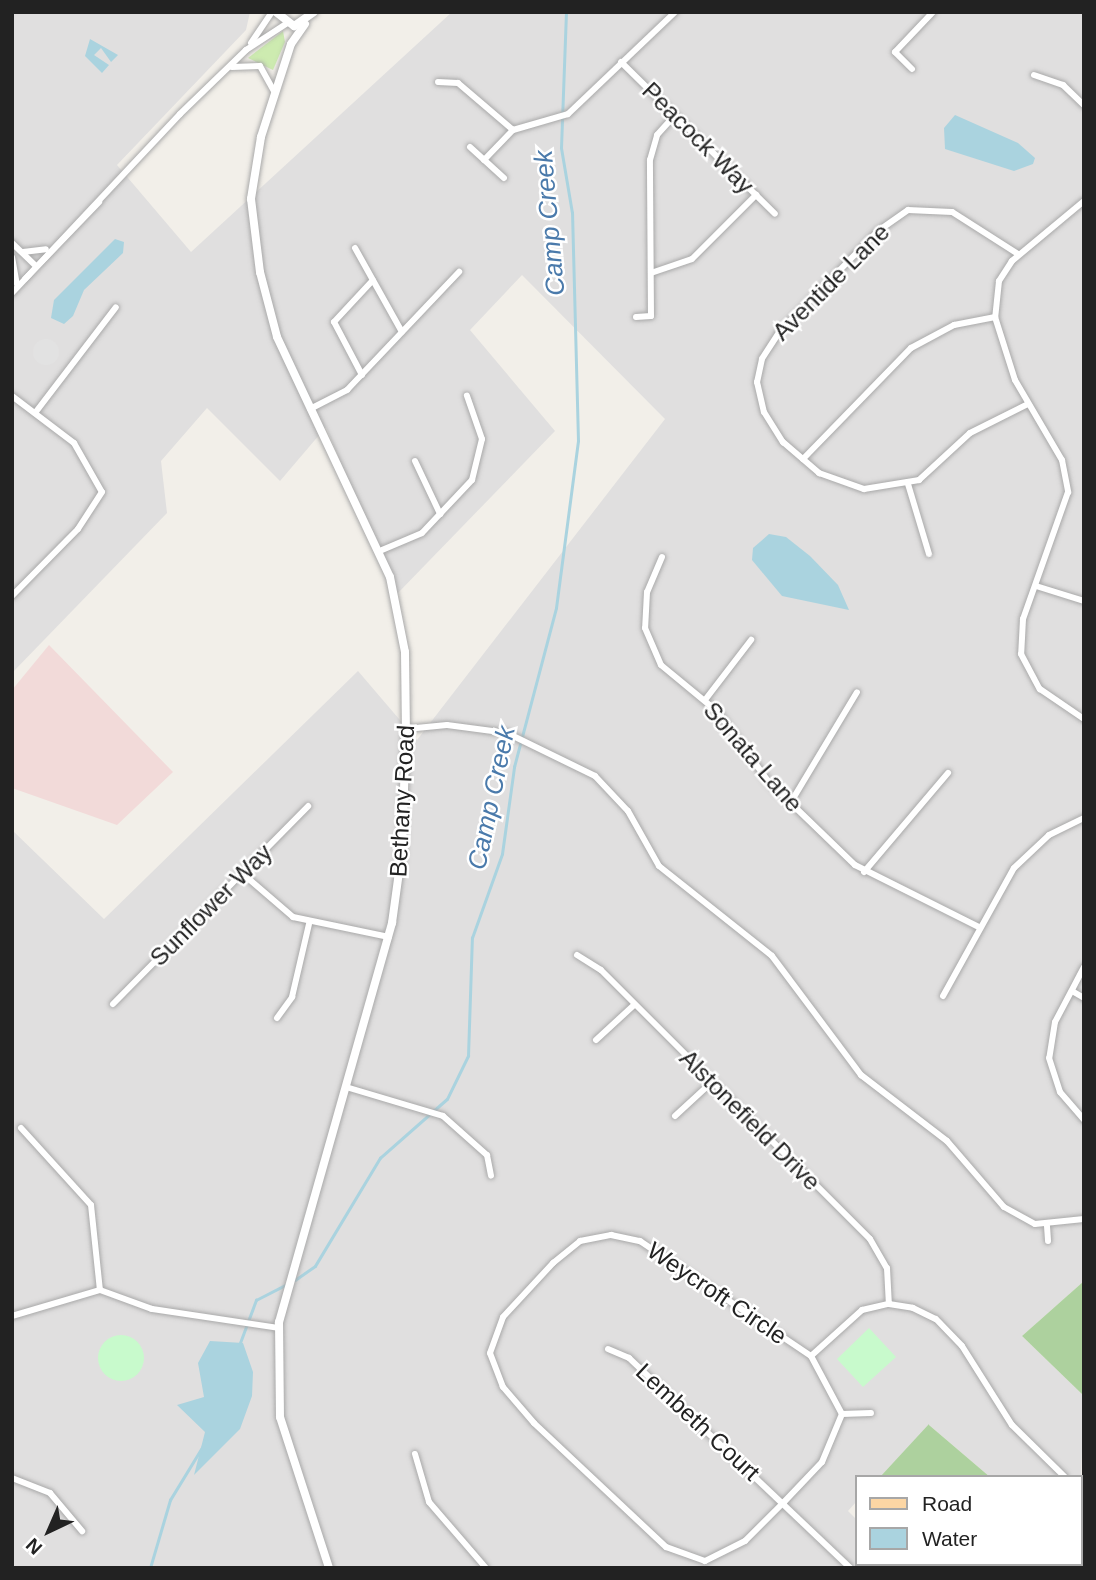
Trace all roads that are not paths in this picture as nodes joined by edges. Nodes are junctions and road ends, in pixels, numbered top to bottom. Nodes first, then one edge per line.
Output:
1 (274, 12) edge
2 (314, 12) edge
3 (675, 12) edge
4 (933, 12) edge
5 (305, 23) junction
6 (288, 24) junction
7 (291, 44) junction
8 (246, 50) junction
9 (621, 62) junction
10 (227, 69) junction
11 (912, 69) dead end
12 (1034, 75) dead end
13 (438, 82) dead end
14 (274, 91) junction
15 (1084, 105) edge
16 (675, 115) junction
17 (513, 130) junction
18 (470, 147) dead end
19 (484, 160) junction
20 (504, 178) dead end
21 (110, 186) junction
22 (756, 195) junction
23 (1084, 201) edge
24 (775, 214) dead end
25 (12, 243) edge
26 (51, 246) junction
27 (355, 248) dead end
28 (20, 250) junction
29 (1018, 254) junction
30 (12, 256) edge
31 (34, 264) junction
32 (28, 270) junction
33 (459, 272) dead end
34 (37, 273) junction
35 (651, 273) junction
36 (25, 279) junction
37 (373, 280) junction
38 (12, 293) edge
39 (116, 307) dead end
40 (636, 317) dead end
41 (995, 317) junction
42 (402, 332) junction
43 (362, 375) junction
44 (12, 396) edge
45 (467, 396) dead end
46 (1028, 404) junction
47 (310, 409) junction
48 (34, 413) junction
49 (803, 460) junction
50 (415, 461) dead end
51 (908, 484) junction
52 (440, 513) junction
53 (382, 550) junction
54 (929, 554) dead end
55 (662, 557) dead end
56 (1036, 586) junction
57 (12, 596) edge
58 (1084, 601) edge
59 (751, 640) dead end
60 (857, 692) dead end
61 (705, 700) junction
62 (1084, 719) edge
63 (406, 729) junction
64 (948, 773) dead end
65 (791, 802) junction
66 (308, 806) dead end
67 (1084, 818) edge
68 (864, 872) junction
69 (243, 874) junction
70 (309, 924) junction
71 (979, 927) junction
72 (389, 937) junction
73 (577, 956) dead end
74 (1084, 967) edge
75 (1072, 991) junction
76 (943, 996) dead end
77 (1084, 998) edge
78 (113, 1004) dead end
79 (634, 1005) junction
80 (277, 1018) dead end
81 (596, 1040) dead end
82 (712, 1082) junction
83 (346, 1087) junction
84 (676, 1115) dead end
85 (1084, 1120) edge
86 (21, 1128) dead end
87 (491, 1176) dead end
88 (1084, 1219) edge
89 (1047, 1226) junction
90 (1048, 1241) dead end
91 (100, 1290) junction
92 (889, 1304) junction
93 (12, 1316) edge
94 (279, 1328) junction
95 (608, 1349) dead end
96 (811, 1356) junction
97 (871, 1413) dead end
98 (842, 1414) junction
99 (415, 1454) dead end
100 (1063, 1475) edge
101 (12, 1478) edge
102 (784, 1502) junction
103 (82, 1531) dead end
104 (705, 1564) edge
105 (329, 1568) edge
106 (486, 1568) edge
107 (850, 1568) edge

1 - 6 street
1 - 8 street
2 - 5 street, Bethany Road
3 - 9 street
4 - 11 street
5 - 6 street
5 - 7 street, Bethany Road
6 - 7 street, Bethany Road
6 - 8 street
7 - 14 street, Bethany Road
8 - 10 street
9 - 16 street, Peacock Way
9 - 17 street
10 - 14 street
10 - 21 street
12 - 15 street
13 - 17 street
14 - 47 street, Bethany Road
16 - 22 street, Peacock Way
16 - 35 street
17 - 19 street
18 - 19 street
19 - 20 street
21 - 26 street
21 - 34 street
22 - 24 street, Peacock Way
22 - 35 street
23 - 29 street
25 - 28 street
26 - 28 street
26 - 31 street
27 - 37 street
28 - 31 street
29 - 41 street
29 - 49 street, Aventide Lane
30 - 32 street
30 - 38 street
31 - 32 street
31 - 34 street
32 - 34 street
32 - 36 street
33 - 42 street
34 - 36 street
35 - 40 street
36 - 38 street
37 - 42 street
37 - 43 street
39 - 48 street
41 - 46 street
41 - 49 street
42 - 43 street
43 - 47 street
44 - 48 street
45 - 52 street
46 - 51 street, Aventide Lane
46 - 56 street
47 - 53 street, Bethany Road
48 - 57 street
49 - 51 street, Aventide Lane
50 - 52 street
51 - 54 street
52 - 53 street
53 - 63 street, Bethany Road
55 - 61 street, Sonata Lane
56 - 58 street
56 - 62 street
59 - 61 street
60 - 65 street
61 - 65 street, Sonata Lane
63 - 72 street, Bethany Road
63 - 89 street
64 - 68 street
65 - 68 street, Sonata Lane
66 - 69 street, Sunflower Way
67 - 71 street
68 - 71 street, Sonata Lane
69 - 70 street
69 - 78 street, Sunflower Way
70 - 72 street
70 - 80 street
71 - 76 street
72 - 83 street, Bethany Road
73 - 79 street, Alstonefield Drive
74 - 75 street
75 - 77 street
75 - 85 street
79 - 81 street
79 - 82 street, Alstonefield Drive
82 - 84 street
82 - 92 street, Alstonefield Drive
83 - 87 street
83 - 94 street, Bethany Road
86 - 91 street
88 - 89 street
89 - 90 street
91 - 93 street
91 - 94 street
92 - 96 street
92 - 100 street
94 - 105 street, Bethany Road
95 - 102 street, Lembeth Court
96 - 98 street, Weycroft Circle
96 - 104 street, Weycroft Circle
97 - 98 street
98 - 102 street, Weycroft Circle
99 - 106 street
101 - 103 street
102 - 104 street, Weycroft Circle
102 - 107 street, Lembeth Court

